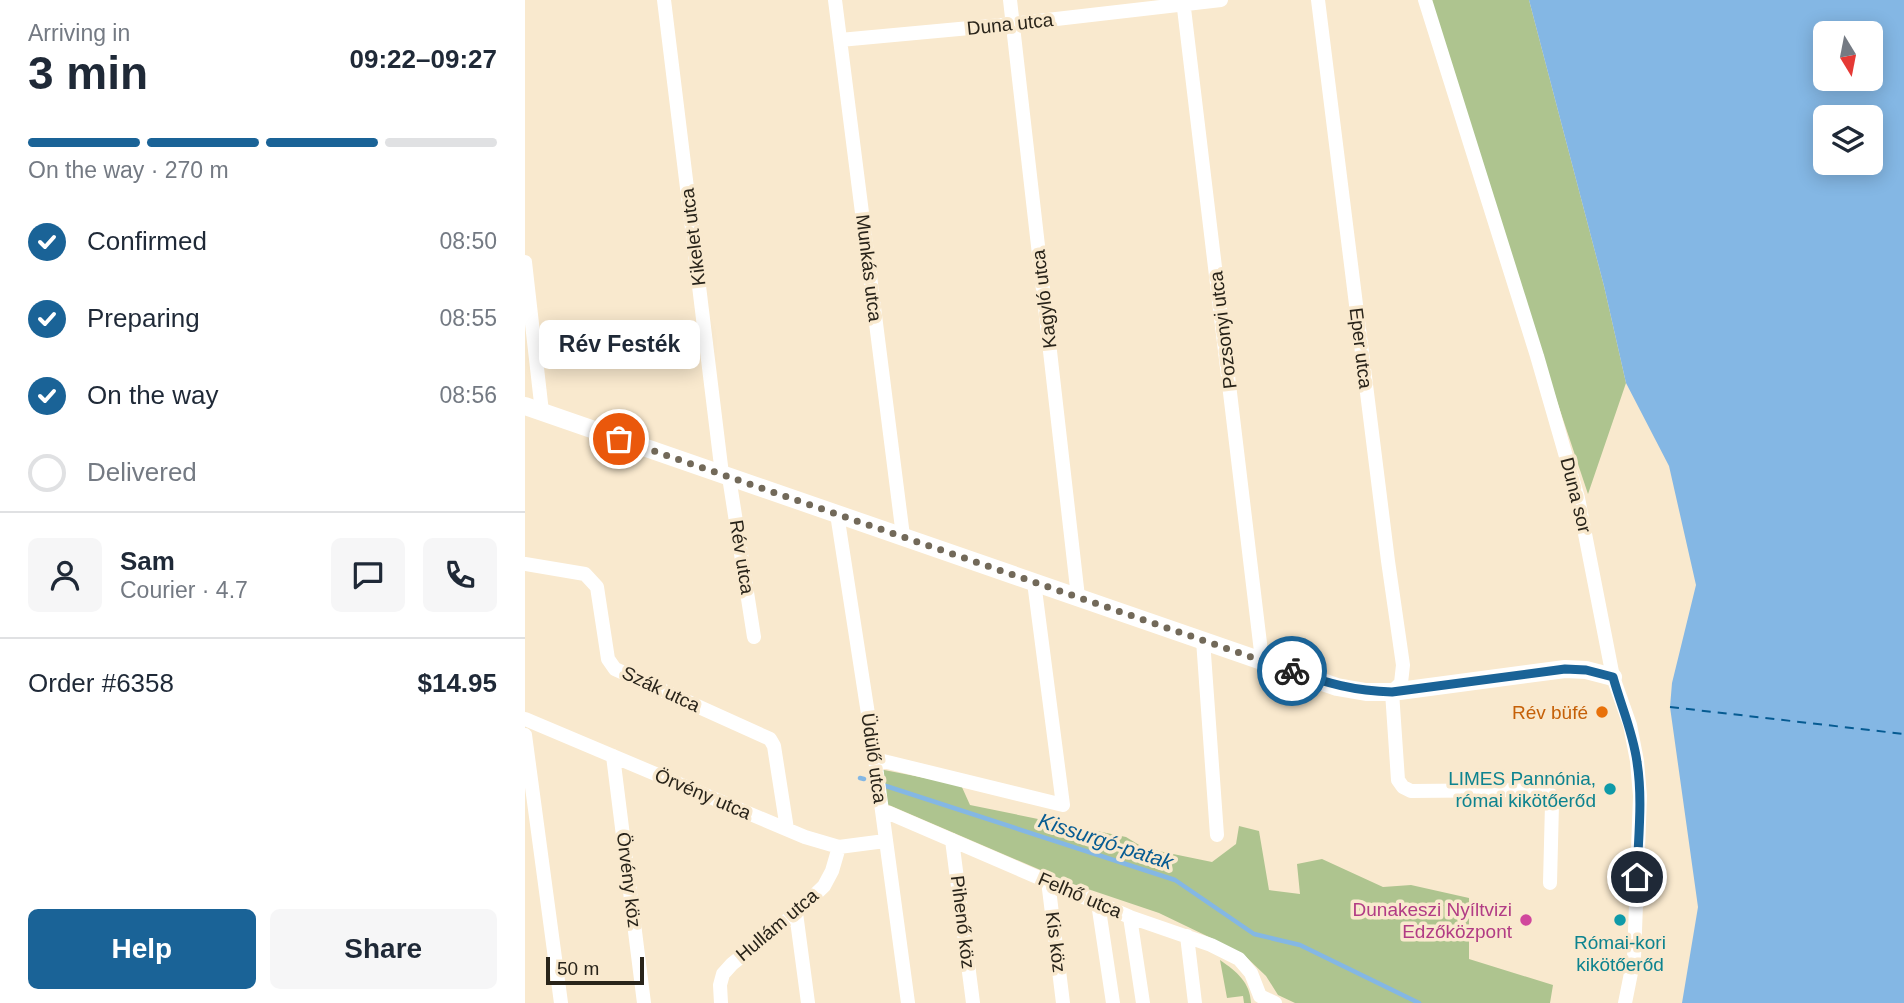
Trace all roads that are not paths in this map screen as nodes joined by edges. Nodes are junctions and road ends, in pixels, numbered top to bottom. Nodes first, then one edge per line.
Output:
1 (664, 0) edge
2 (835, 0) edge
3 (1010, 0) edge
4 (1221, 0) edge
5 (1318, 0) edge
6 (1425, 0) edge
7 (1184, 3) edge
8 (1013, 24) junction
9 (840, 40) junction
10 (525, 262) edge
11 (534, 409) edge
12 (726, 475) junction
13 (837, 514) junction
14 (902, 536) junction
15 (525, 564) edge
16 (1034, 582) junction
17 (1079, 597) junction
18 (754, 637) dead end
19 (1203, 640) junction
20 (1262, 660) junction
21 (1613, 677) junction
22 (1392, 692) junction
23 (525, 719) edge
24 (525, 734) edge
25 (613, 756) junction
26 (875, 759) junction
27 (882, 810) junction
28 (787, 829) junction
29 (532, 834) edge
30 (1217, 835) dead end
31 (952, 840) junction
32 (885, 841) junction
33 (839, 847) junction
34 (1048, 881) junction
35 (1551, 883) dead end
36 (1098, 903) junction
37 (796, 912) junction
38 (1131, 917) junction
39 (1187, 936) junction
40 (1259, 999) edge
41 (561, 1003) edge
42 (645, 1003) edge
43 (721, 1003) edge
44 (808, 1003) edge
45 (908, 1003) edge
46 (974, 1003) edge
47 (1063, 1003) edge
48 (1112, 1003) edge
49 (1143, 1003) edge
50 (1195, 1003) edge
51 (1275, 1003) edge
52 (1625, 1003) edge

1 - 12 street, Kikelet utca
2 - 9 street, Munkás utca
3 - 8 street, Kagyló utca
4 - 7 street, Duna utca
5 - 22 street, Eper utca
6 - 21 street, Duna sor
7 - 8 street, Duna utca
7 - 20 street, Pozsonyi utca
8 - 9 street, Duna utca
8 - 17 street, Kagyló utca
9 - 14 street, Munkás utca
10 - 11 street
11 - 12 street
12 - 13 street
12 - 18 street, Rév utca
13 - 14 street
13 - 26 street, Üdülő utca
14 - 16 street
15 - 28 street, Szák utca
16 - 17 street
16 - 26 street
17 - 19 street
19 - 20 street
19 - 30 street
20 - 22 street
21 - 22 street
21 - 52 street, Duna sor
22 - 35 street
23 - 25 street, Örvény utca
24 - 29 street
25 - 28 street, Örvény utca
25 - 42 street, Örvény köz
26 - 27 street, Üdülő utca
27 - 31 street, Felhő utca
27 - 32 street, Üdülő utca
28 - 33 street, Örvény utca
29 - 41 street
31 - 34 street, Felhő utca
31 - 46 street, Pihenő köz
32 - 33 street, Örvény utca
32 - 45 street, Üdülő utca
33 - 37 street, Hullám utca
34 - 36 street, Felhő utca
34 - 47 street, Kis köz
36 - 38 street, Felhő utca
36 - 48 street
37 - 43 street, Hullám utca
37 - 44 street
38 - 39 street, Felhő utca
38 - 49 street
39 - 40 street, Felhő utca
39 - 50 street
40 - 51 street

